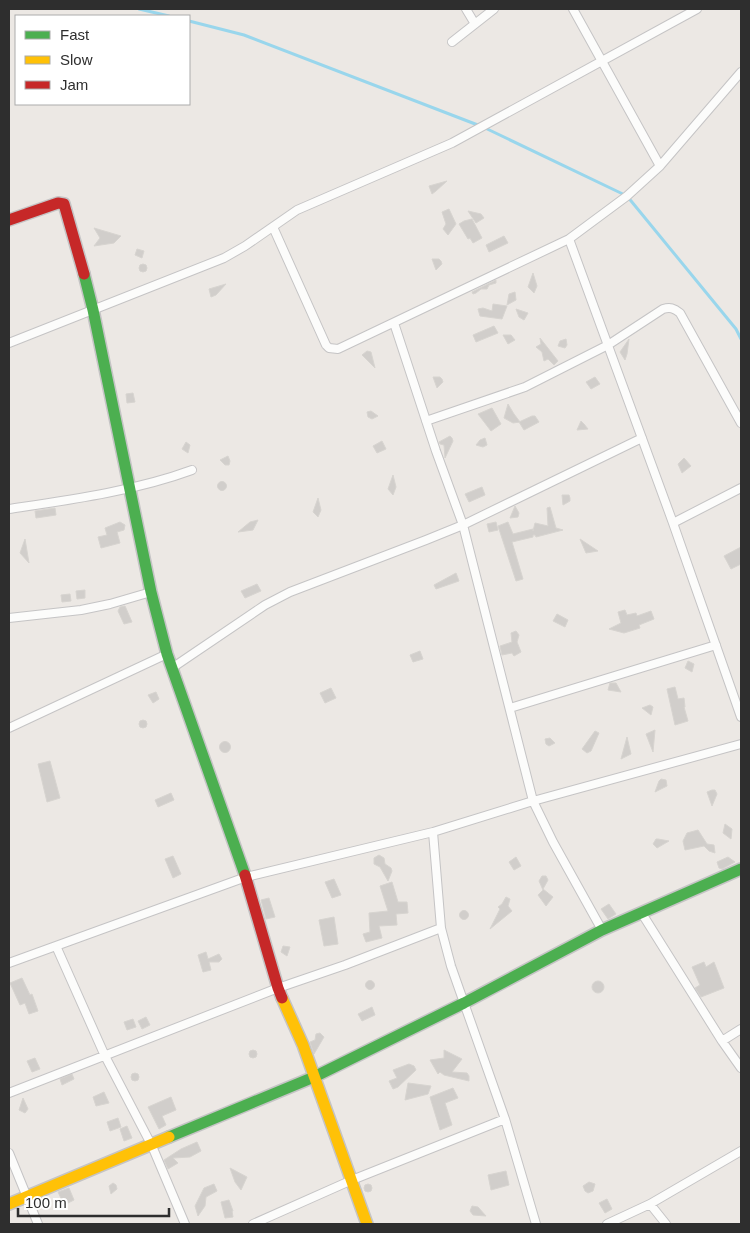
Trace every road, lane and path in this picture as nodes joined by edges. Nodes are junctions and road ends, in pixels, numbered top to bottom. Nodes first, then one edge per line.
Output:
1 (466, 9) edge
2 (494, 9) edge
3 (573, 9) edge
4 (697, 9) edge
5 (475, 24) junction
6 (452, 42) dead end
7 (602, 62) junction
8 (741, 72) edge
9 (660, 166) junction
10 (9, 220) edge
11 (273, 227) junction
12 (569, 240) junction
13 (93, 310) junction
14 (394, 323) junction
15 (9, 343) edge
16 (608, 345) junction
17 (426, 421) junction
18 (741, 423) edge
19 (642, 438) junction
20 (192, 470) dead end
21 (130, 486) junction
22 (741, 488) edge
23 (9, 509) edge
24 (674, 523) junction
25 (463, 525) junction
26 (151, 592) junction
27 (9, 618) edge
28 (716, 645) junction
29 (167, 654) junction
30 (172, 668) junction
31 (510, 708) junction
32 (741, 717) edge
33 (9, 728) edge
34 (741, 744) edge
35 (533, 801) junction
36 (433, 832) junction
37 (741, 869) edge
38 (246, 877) junction
39 (642, 912) junction
40 (441, 928) junction
41 (602, 930) junction
42 (56, 946) junction
43 (9, 963) edge
44 (278, 988) junction
45 (464, 1004) junction
46 (741, 1029) edge
47 (722, 1041) junction
48 (105, 1056) junction
49 (741, 1068) edge
50 (314, 1077) junction
51 (9, 1093) edge
52 (505, 1120) junction
53 (152, 1146) junction
54 (741, 1151) edge
55 (9, 1153) edge
56 (352, 1180) junction
57 (27, 1198) junction
58 (9, 1204) edge
59 (650, 1204) junction
60 (38, 1224) edge
61 (186, 1224) edge
62 (253, 1224) edge
63 (367, 1224) edge
64 (536, 1224) edge
65 (607, 1224) edge
66 (666, 1224) edge

1 - 5 street
2 - 5 street
3 - 7 street
4 - 7 street
5 - 6 street
7 - 9 street
7 - 11 street
8 - 9 street
9 - 12 street
10 - 13 street
11 - 13 street
11 - 14 street
12 - 14 street
12 - 16 street
13 - 15 street
13 - 21 street
14 - 17 street
16 - 17 street
16 - 18 street
16 - 19 street
17 - 25 street
19 - 24 street
19 - 25 street
20 - 21 street
21 - 23 street
21 - 26 street
22 - 24 street
24 - 28 street
25 - 30 street
25 - 31 street
26 - 27 street
26 - 29 street
28 - 31 street
28 - 32 street
29 - 30 street
29 - 33 street
30 - 38 street
31 - 35 street
34 - 35 street
35 - 36 street
35 - 41 street
36 - 38 street
36 - 40 street
37 - 39 street
38 - 42 street
38 - 44 street
39 - 41 street
39 - 47 street
40 - 44 street
40 - 45 street
41 - 45 street
42 - 43 street
42 - 48 street
44 - 48 street
44 - 50 street
45 - 50 street
45 - 52 street
46 - 47 street
47 - 49 street
48 - 51 street
48 - 53 street
50 - 53 street
50 - 56 street
52 - 56 street
52 - 64 street
53 - 57 street
53 - 61 street
54 - 59 street
55 - 57 street
56 - 62 street
56 - 63 street
57 - 58 street
57 - 60 street
59 - 65 street
59 - 66 street

